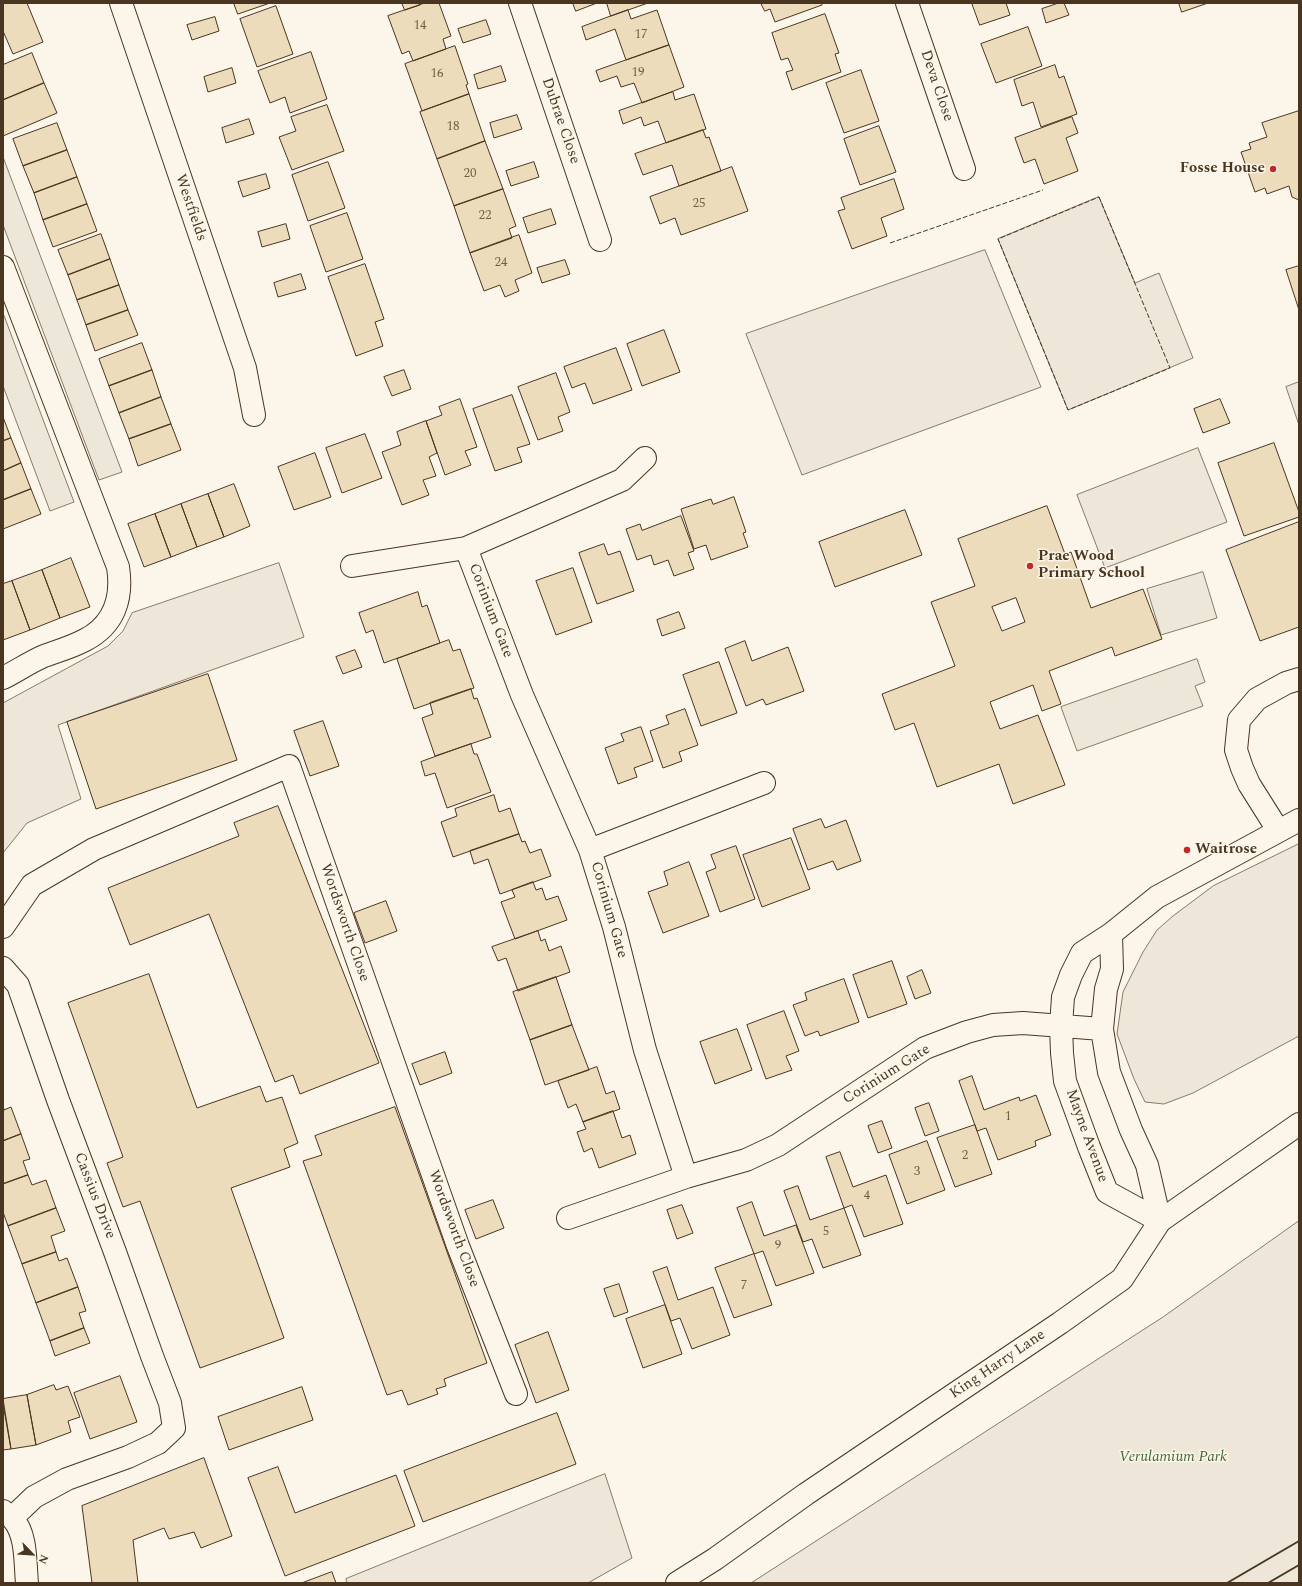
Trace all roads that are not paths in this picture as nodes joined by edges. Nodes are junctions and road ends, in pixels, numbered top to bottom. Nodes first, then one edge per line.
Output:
1 (121, 3) edge
2 (520, 3) edge
3 (907, 3) edge
4 (964, 169) dead end
5 (600, 240) dead end
6 (3, 267) edge
7 (254, 415) dead end
8 (645, 458) dead end
9 (466, 548) junction
10 (352, 566) dead end
11 (3, 678) edge
12 (1299, 679) edge
13 (764, 783) dead end
14 (1299, 820) edge
15 (1278, 830) junction
16 (590, 850) junction
17 (3, 927) edge
18 (1111, 934) junction
19 (3, 968) edge
20 (1061, 1026) junction
21 (1102, 1029) junction
22 (1299, 1124) edge
23 (686, 1177) junction
24 (568, 1218) dead end
25 (1160, 1221) junction
26 (516, 1394) dead end
27 (8, 1514) edge
28 (27, 1583) edge
29 (677, 1583) edge

1 - 7 street, Westfields
2 - 5 street, Dubrae Close
3 - 4 street, Deva Close
6 - 11 street
8 - 9 street, Corinium Gate
9 - 10 street, Corinium Gate
9 - 16 street, Corinium Gate
12 - 15 street
13 - 16 street, Corinium Gate
14 - 15 street, Mayne Avenue
15 - 18 street, Mayne Avenue
16 - 23 street, Corinium Gate
17 - 26 street, Wordsworth Close
18 - 20 street, Mayne Avenue
18 - 21 street
19 - 27 street, Cassius Drive
20 - 21 street, Corinium Gate
20 - 23 street, Corinium Gate
20 - 25 street, Mayne Avenue
21 - 25 street
22 - 25 street, King Harry Lane
23 - 24 street, Corinium Gate
25 - 29 street, King Harry Lane
27 - 28 street

